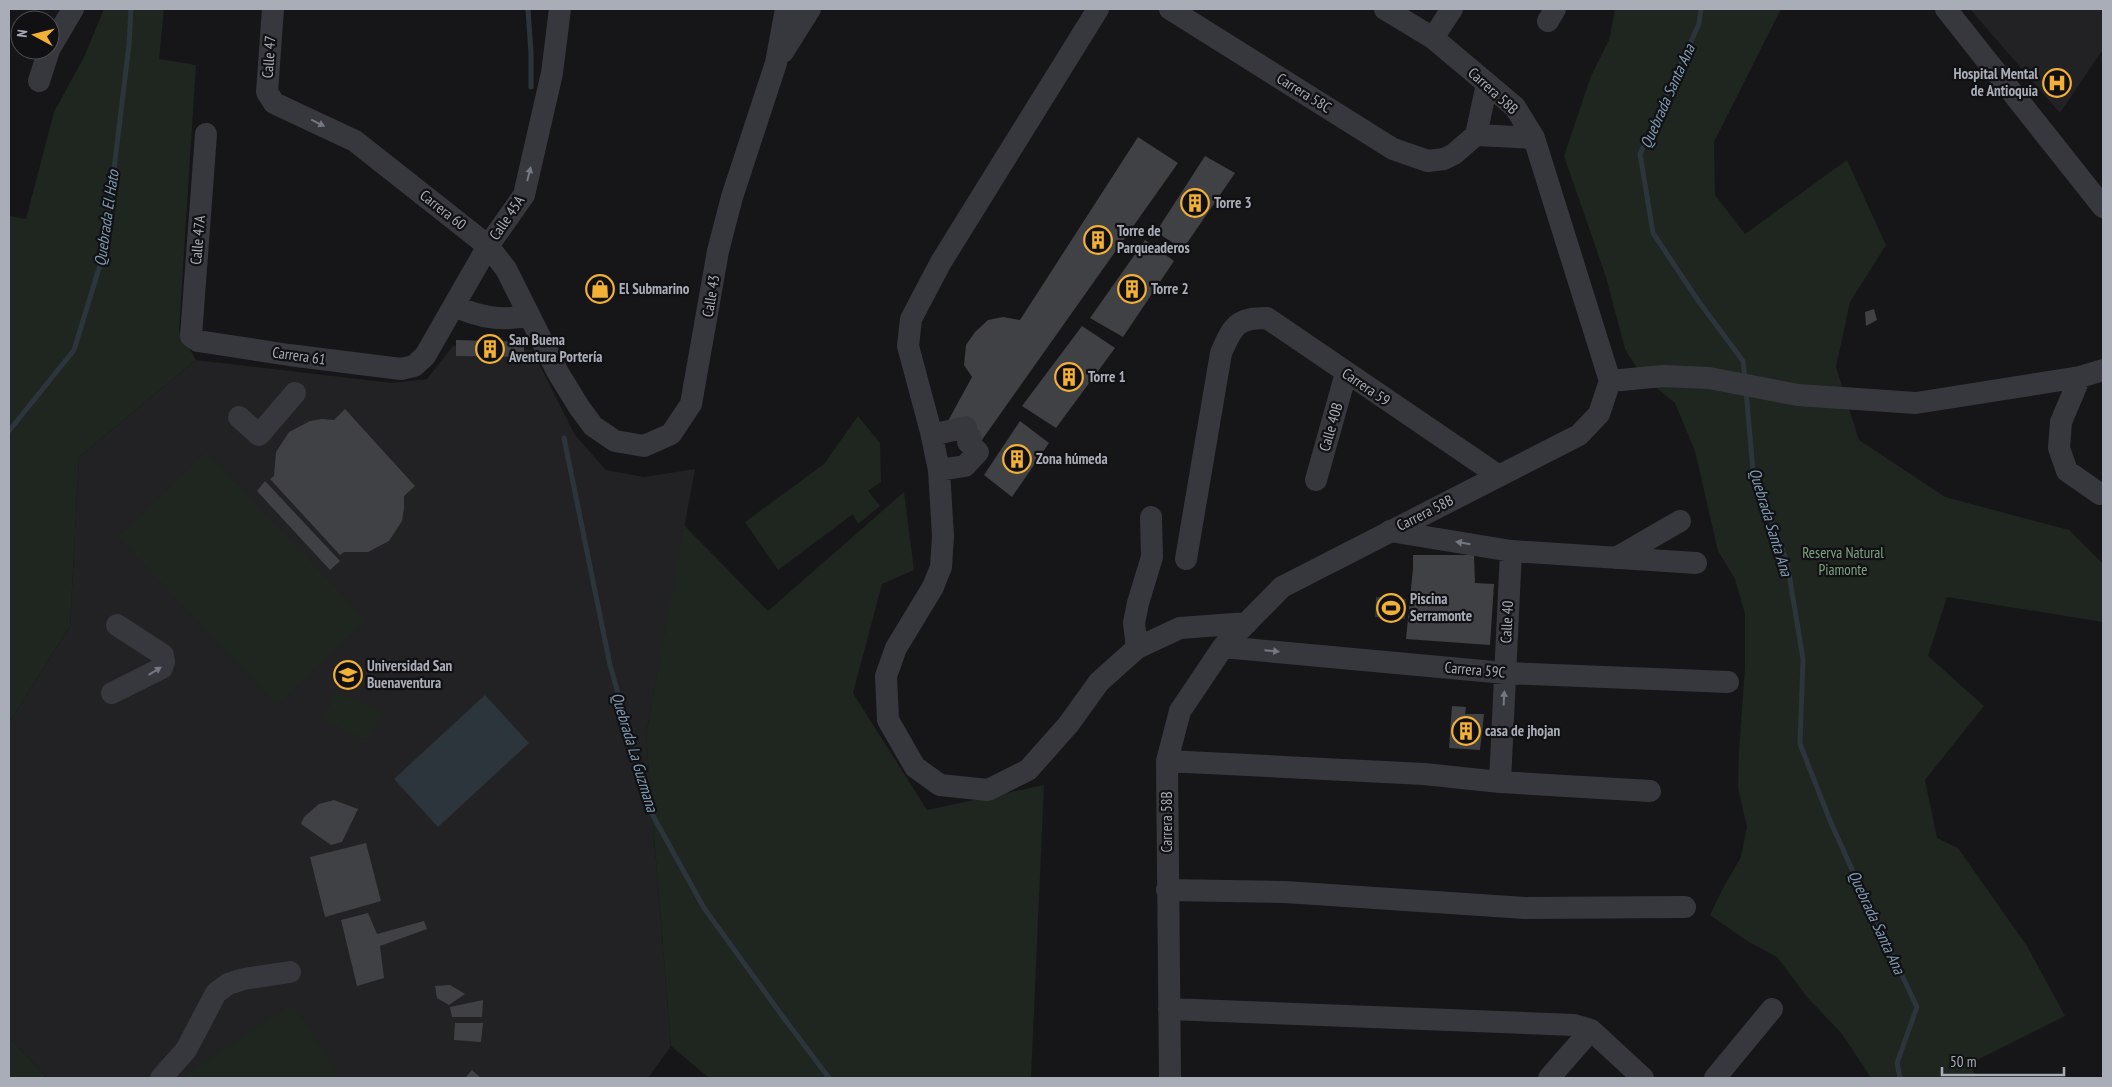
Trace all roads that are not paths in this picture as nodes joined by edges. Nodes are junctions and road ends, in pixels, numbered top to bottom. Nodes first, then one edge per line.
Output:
1 (73, 9) edge
2 (273, 9) edge
3 (560, 9) edge
4 (786, 9) edge
5 (810, 9) edge
6 (1098, 9) edge
7 (1170, 9) edge
8 (1385, 9) edge
9 (1452, 9) edge
10 (1946, 9) edge
11 (60, 32) edge
12 (1433, 38) junction
13 (46, 60) edge
14 (776, 63) junction
15 (39, 81) dead end
16 (1487, 84) junction
17 (274, 103) joint
18 (206, 134) dead end
19 (1476, 135) junction
20 (1534, 138) junction
21 (2103, 207) edge
22 (488, 246) junction
23 (454, 306) junction
24 (529, 315) junction
25 (198, 341) joint
26 (401, 369) joint
27 (2103, 370) edge
28 (557, 371) joint
29 (1346, 373) junction
30 (2080, 376) junction
31 (1610, 381) junction
32 (295, 393) dead end
33 (239, 417) dead end
34 (932, 435) junction
35 (938, 470) junction
36 (1499, 476) junction
37 (1316, 480) dead end
38 (2100, 494) dead end
39 (1151, 516) dead end
40 (1680, 521) dead end
41 (1390, 530) junction
42 (1511, 551) junction
43 (1616, 558) junction
44 (1186, 559) dead end
45 (1696, 563) dead end
46 (1247, 623) junction
47 (117, 625) dead end
48 (1223, 646) junction
49 (1137, 648) junction
50 (1505, 673) junction
51 (1728, 682) dead end
52 (112, 693) dead end
53 (1167, 761) junction
54 (1500, 782) junction
55 (1650, 791) dead end
56 (1167, 890) junction
57 (1685, 907) dead end
58 (290, 972) dead end
59 (1169, 1009) junction
60 (1772, 1009) dead end
61 (1591, 1030) junction
62 (160, 1078) edge
63 (1170, 1078) edge
64 (1549, 1078) edge
65 (1643, 1078) edge
66 (1715, 1078) edge

1 - 11 street
2 - 17 street, Calle 47
22 -> 3 street, Calle 45A
4 - 14 street, Calle 43
5 - 14 street
6 - 34 street
7 - 19 street, Carrera 58C
8 - 12 street, Carrera 58B
9 - 12 street
10 - 21 street
12 - 16 street, Carrera 58B
13 - 15 street
14 - 28 street, Calle 43
16 - 19 street
16 - 20 street, Carrera 58B
17 -> 22 street, Carrera 60
18 - 25 street, Calle 47A
19 - 20 street
20 - 31 street, Carrera 58B
22 - 23 street, Calle 45A
22 - 24 street, Carrera 60
23 - 24 street
23 - 26 street, Calle 45A
24 - 28 street, Carrera 60
25 - 26 street, Carrera 61
27 - 30 street
29 - 36 street, Carrera 59
29 - 37 street, Calle 40B
29 - 44 street, Carrera 59
30 - 31 street
30 - 38 street
31 - 36 street, Carrera 58B
32 - 33 street
34 - 35 street
34 - 35 street
35 - 49 street
36 - 41 street, Carrera 58B
39 - 49 street
40 - 43 street
42 -> 41 street
41 - 46 street, Carrera 58B
42 - 43 street
42 - 50 street, Calle 40
43 - 45 street
46 - 48 street, Carrera 58B
46 - 49 street
52 -> 47 street
48 -> 50 street, Carrera 59C
48 - 53 street, Carrera 58B
50 - 51 street, Carrera 59C
54 -> 50 street, Calle 40
53 - 54 street
53 - 56 street, Carrera 58B
54 - 55 street
56 - 57 street
56 - 59 street, Carrera 58B
58 - 62 street
59 - 61 street
59 - 63 street, Carrera 58B
60 - 66 street
61 - 64 street
61 - 65 street

